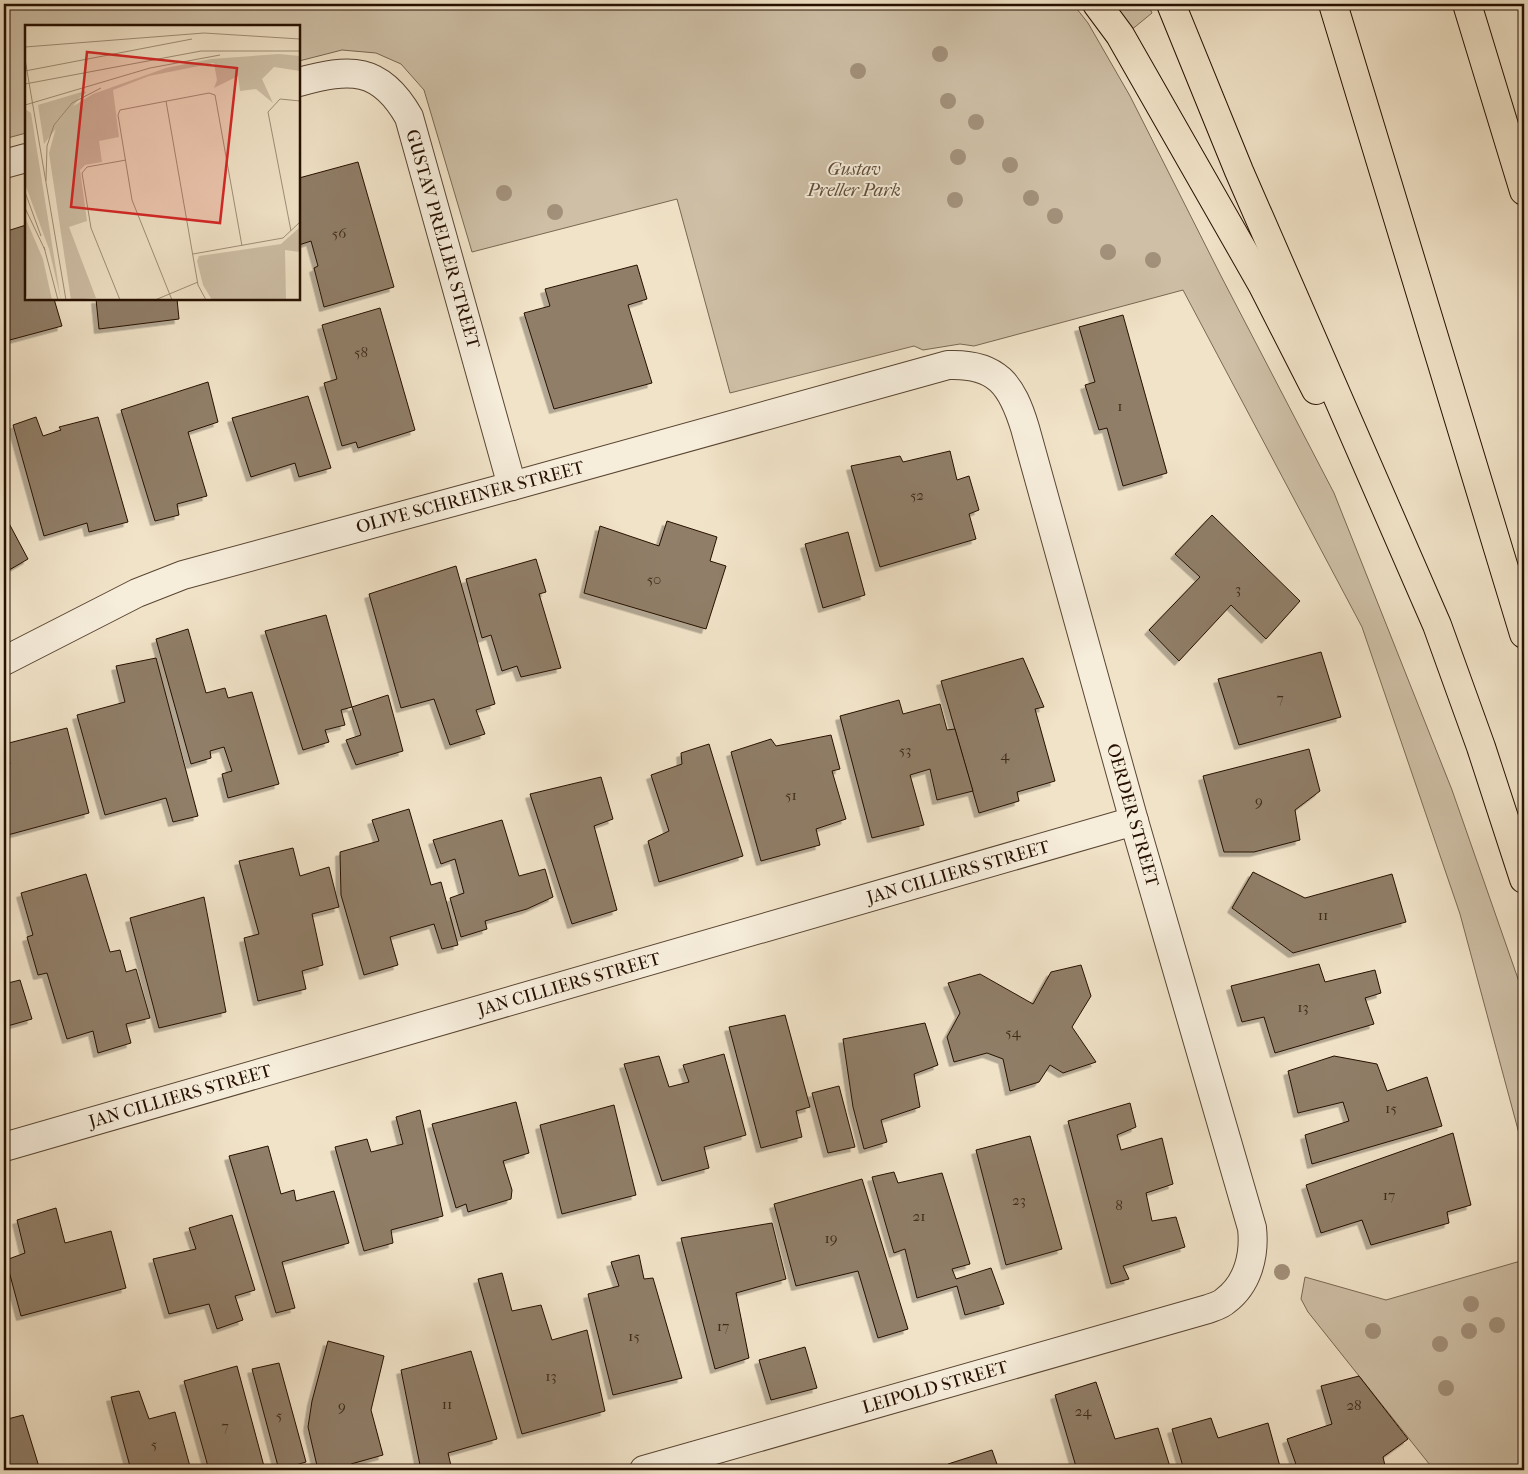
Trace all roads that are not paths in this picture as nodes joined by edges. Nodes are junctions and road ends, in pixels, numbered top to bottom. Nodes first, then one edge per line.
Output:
1 (1097, 4) edge
2 (1171, 4) edge
3 (1334, 4) edge
4 (1467, 4) edge
5 (300, 82) edge
6 (25, 158) edge
7 (4, 164) edge
8 (1524, 191) edge
9 (948, 364) joint
10 (512, 486) junction
11 (1437, 625) junction
12 (1524, 634) edge
13 (4, 661) edge
14 (1134, 821) junction
15 (1524, 879) edge
16 (4, 1147) edge
17 (1224, 1302) joint
18 (644, 1470) edge

1 - 11 highway
2 - 11 highway
3 - 12 highway
4 - 8 highway
5 - 10 street, GUSTAV PRELLER STREET
6 - 7 street
9 - 10 street, OLIVE SCHREINER STREET
9 - 14 street, OERDER STREET
10 - 13 street, OLIVE SCHREINER STREET
11 - 15 highway
14 - 16 street, JAN CILLIERS STREET
14 - 17 street, OERDER STREET
17 - 18 street, LEIPOLD STREET

